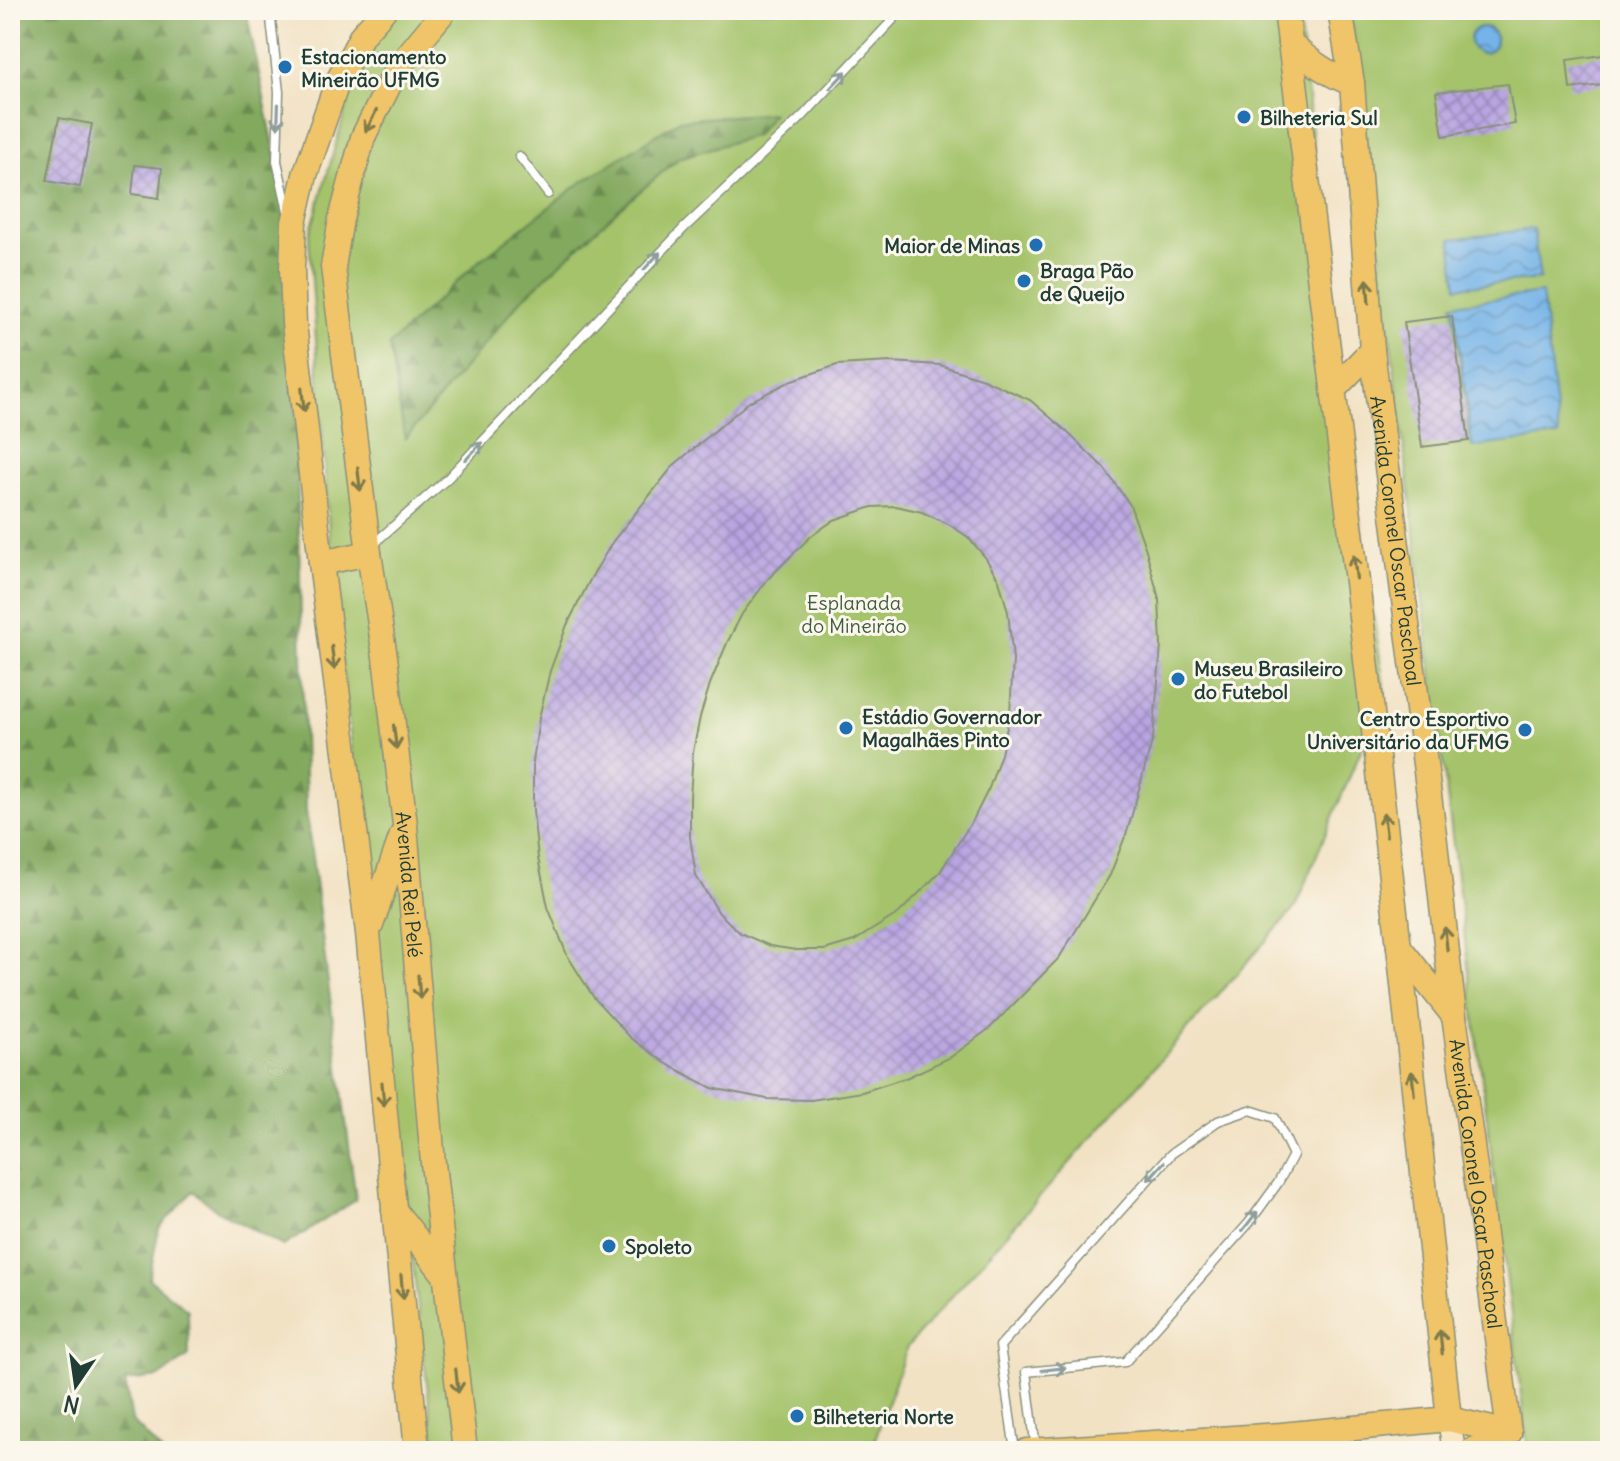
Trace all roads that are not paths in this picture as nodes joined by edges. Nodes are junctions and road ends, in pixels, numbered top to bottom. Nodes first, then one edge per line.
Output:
1 (270, 10) edge
2 (384, 10) edge
3 (445, 10) edge
4 (902, 10) edge
5 (1286, 10) edge
6 (1340, 10) edge
7 (1290, 44) junction
8 (1352, 83) junction
9 (519, 156) dead end
10 (548, 194) dead end
11 (293, 238) junction
12 (1372, 350) junction
13 (1334, 389) junction
14 (369, 553) junction
15 (321, 563) junction
16 (405, 825) junction
17 (368, 933) junction
18 (1399, 947) junction
19 (1454, 1016) junction
20 (394, 1210) junction
21 (445, 1275) junction
22 (1449, 1419) junction
23 (1510, 1442) edge
24 (417, 1451) edge
25 (465, 1451) edge
26 (1031, 1451) edge
27 (1454, 1451) edge
28 (1471, 1451) edge

1 -> 11 lane
2 - 11 main road
3 -> 14 main road, Avenida Rei Pelé
14 -> 4 lane
5 - 7 main road
6 - 8 main road, Avenida Coronel Oscar Paschoal
7 - 8 main road
7 - 13 main road
12 -> 8 main road, Avenida Coronel Oscar Paschoal
9 - 10 lane
11 -> 15 main road
12 - 13 main road
19 -> 12 main road, Avenida Coronel Oscar Paschoal
18 -> 13 main road
14 - 15 main road
14 -> 16 main road, Avenida Rei Pelé
15 -> 17 main road
16 - 17 main road
16 -> 21 main road, Avenida Rei Pelé
17 -> 20 main road
18 - 19 main road
22 -> 18 main road
19 - 23 main road, Avenida Coronel Oscar Paschoal
20 - 21 main road
20 -> 24 main road
21 -> 25 main road, Avenida Rei Pelé
22 - 23 main road
22 - 26 main road
22 - 27 street
23 - 28 main road
26 -> 26 lane

